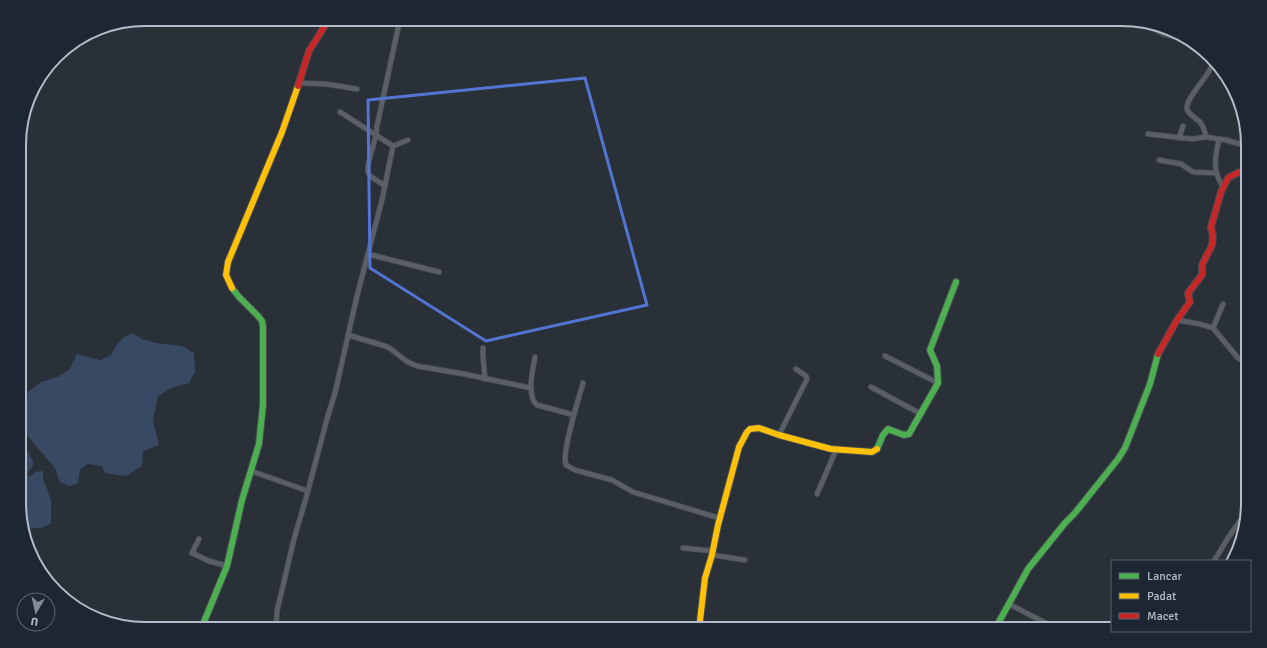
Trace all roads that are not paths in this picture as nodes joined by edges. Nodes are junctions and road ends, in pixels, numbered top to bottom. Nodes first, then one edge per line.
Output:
1 (325, 26) edge
2 (398, 26) edge
3 (1211, 67) edge
4 (299, 84) junction
5 (357, 89) dead end
6 (340, 112) dead end
7 (1183, 126) dead end
8 (1148, 134) dead end
9 (376, 135) junction
10 (1206, 137) junction
11 (1179, 138) junction
12 (1219, 138) junction
13 (408, 140) dead end
14 (1241, 144) edge
15 (393, 146) junction
16 (1159, 160) dead end
17 (1241, 172) edge
18 (1216, 173) junction
19 (385, 186) junction
20 (1224, 187) junction
21 (368, 254) junction
22 (439, 272) dead end
23 (956, 282) dead end
24 (1223, 304) dead end
25 (1177, 320) junction
26 (1213, 328) junction
27 (348, 335) junction
28 (483, 348) dead end
29 (885, 356) dead end
30 (534, 357) dead end
31 (1241, 360) edge
32 (796, 369) dead end
33 (485, 379) junction
34 (938, 382) junction
35 (583, 383) dead end
36 (871, 387) dead end
37 (531, 388) junction
38 (921, 414) junction
39 (574, 415) junction
40 (779, 435) junction
41 (836, 450) junction
42 (251, 471) junction
43 (308, 491) junction
44 (817, 494) dead end
45 (719, 518) junction
46 (1240, 521) edge
47 (199, 539) dead end
48 (683, 548) dead end
49 (712, 553) junction
50 (745, 560) dead end
51 (1215, 560) edge
52 (227, 566) junction
53 (1009, 604) junction
54 (204, 622) edge
55 (276, 622) edge
56 (700, 622) edge
57 (999, 622) edge
58 (1044, 622) edge

1 - 4 street
2 - 9 street
3 - 10 street
4 - 5 street
4 - 42 street
6 - 9 street
7 - 11 street
8 - 11 street
9 - 15 street
9 - 19 street
10 - 11 street
10 - 12 street
12 - 14 street
12 - 18 street
13 - 15 street
15 - 19 street
16 - 18 street
17 - 20 street
18 - 20 street
19 - 21 street
20 - 25 street
21 - 22 street
21 - 27 street
23 - 34 street
24 - 26 street
25 - 26 street
25 - 53 street
26 - 31 street
27 - 33 street
27 - 43 street
28 - 33 street
29 - 34 street
30 - 37 street
32 - 40 street
33 - 37 street
34 - 38 street
35 - 39 street
36 - 38 street
37 - 39 street
38 - 41 street
39 - 45 street
40 - 41 street
40 - 45 street
41 - 44 street
42 - 43 street
42 - 52 street
43 - 55 street
45 - 49 street
46 - 51 street
47 - 52 street
48 - 49 street
49 - 50 street
49 - 56 street
52 - 54 street
53 - 57 street
53 - 58 street

